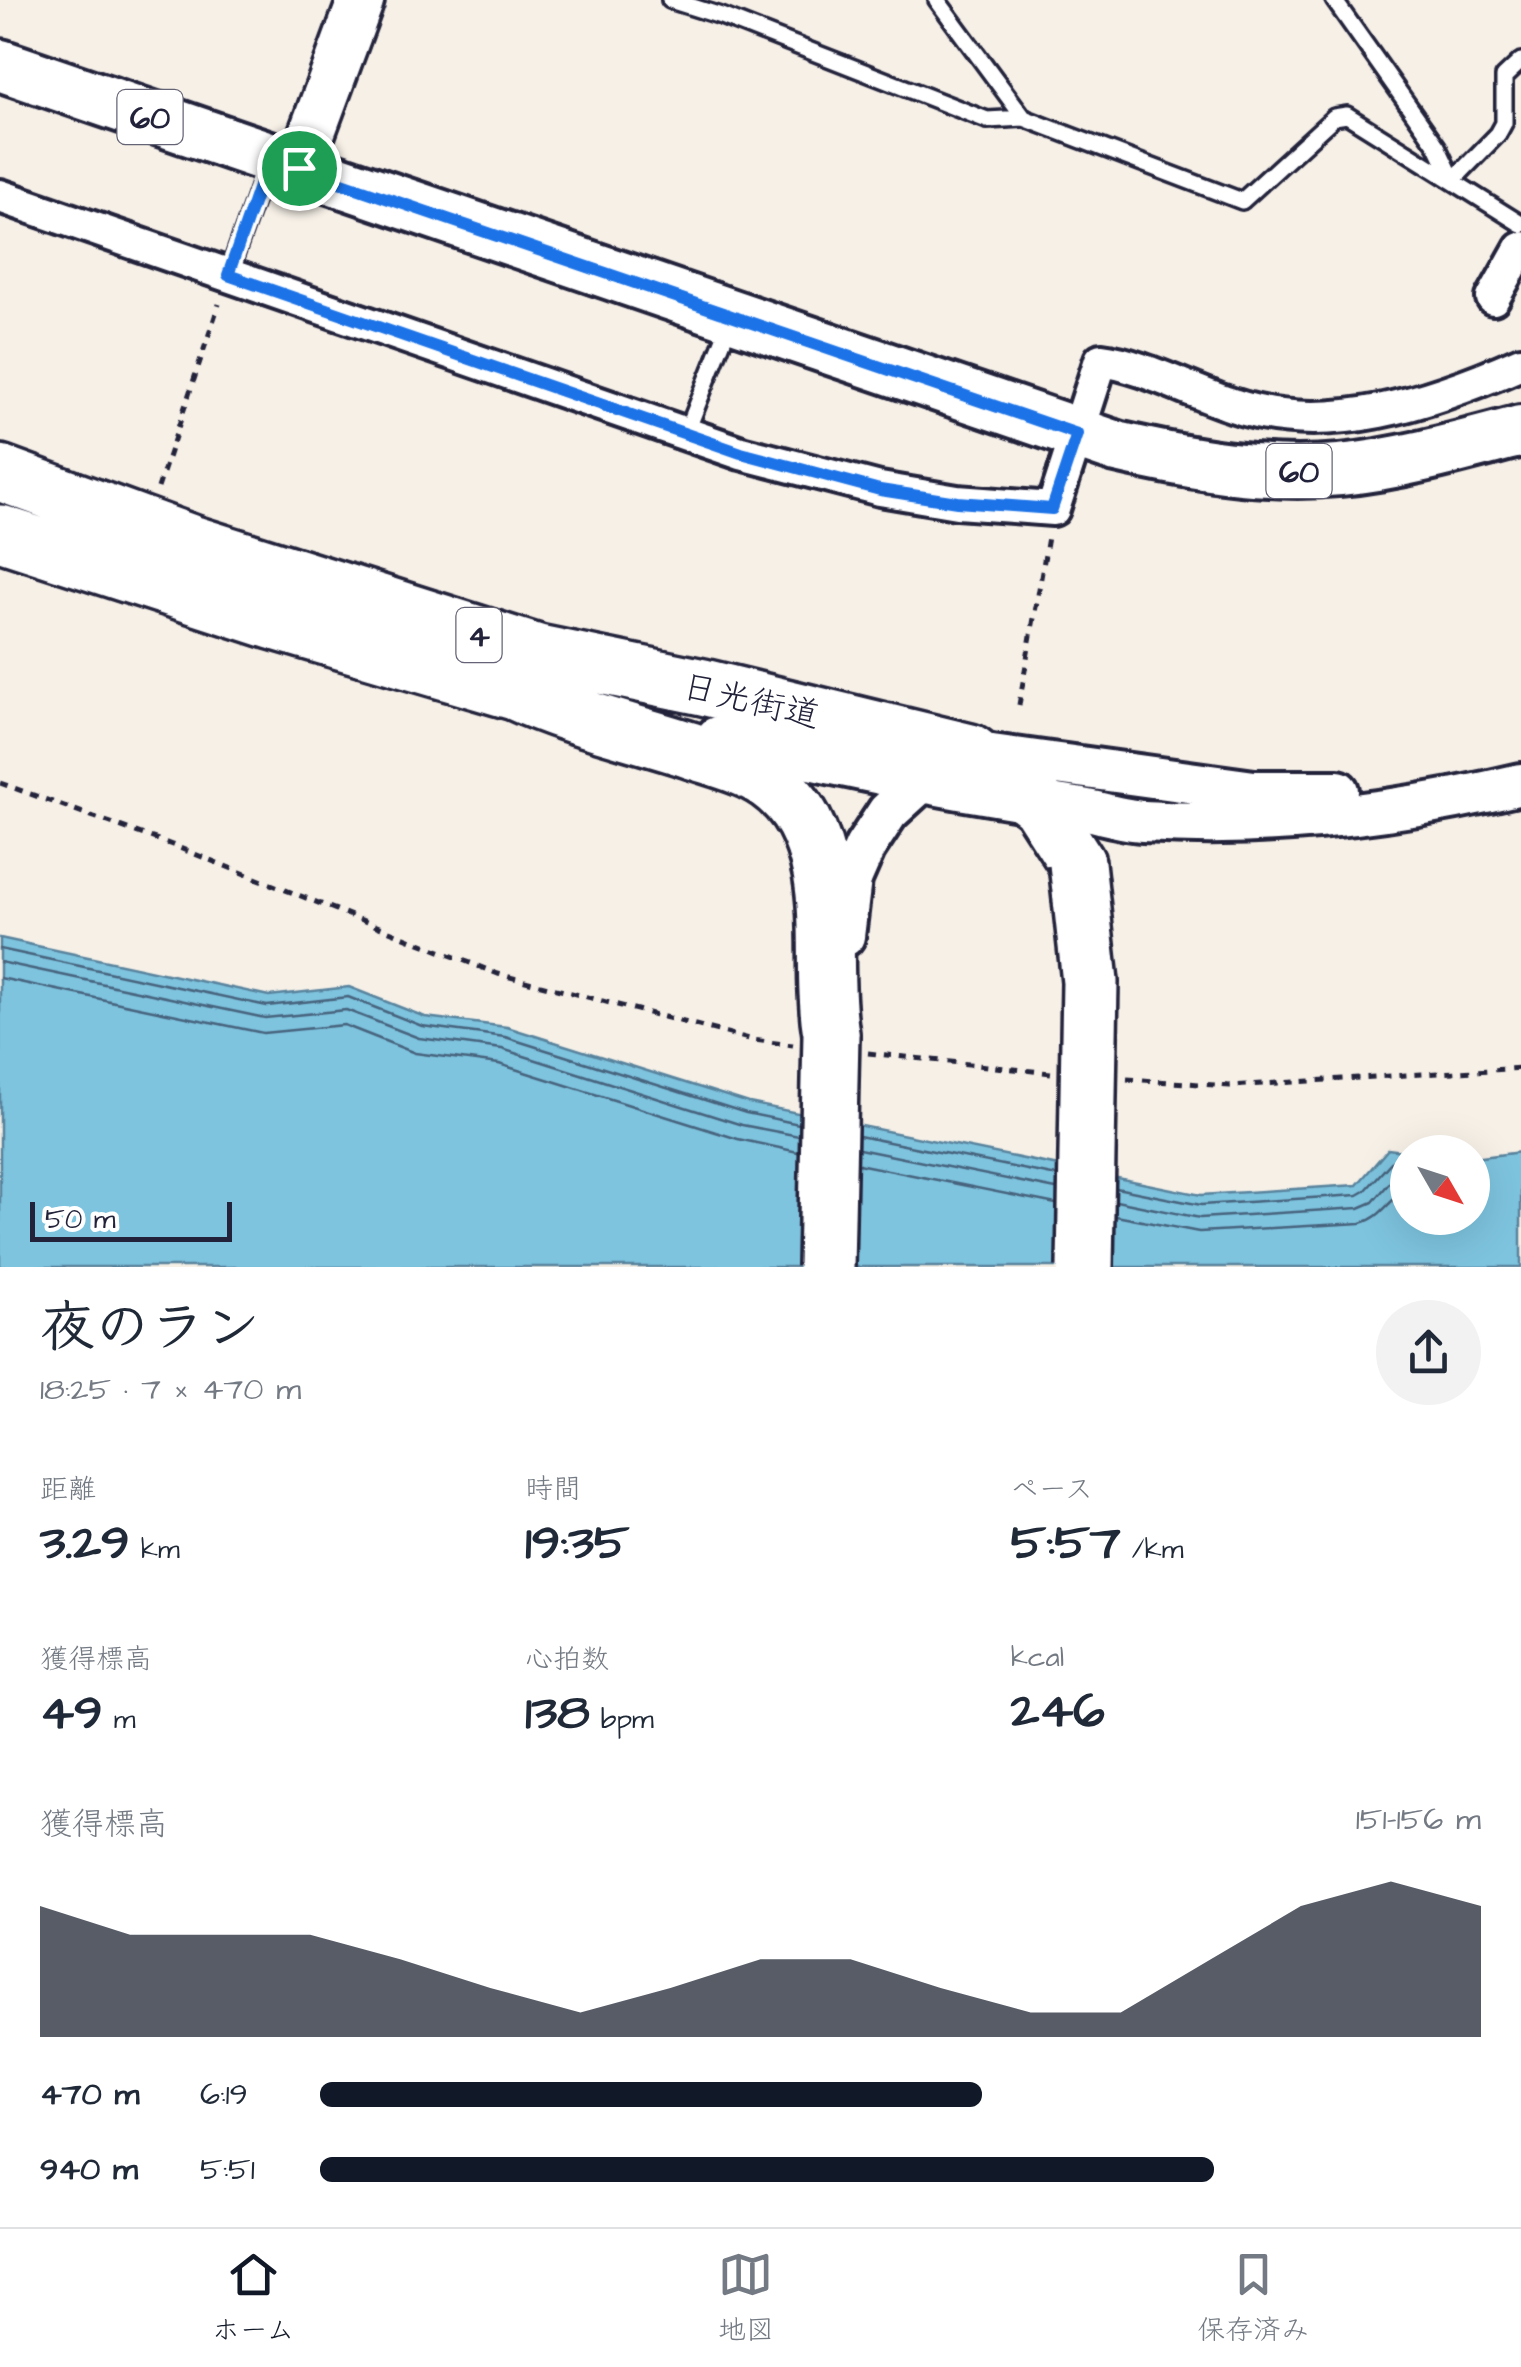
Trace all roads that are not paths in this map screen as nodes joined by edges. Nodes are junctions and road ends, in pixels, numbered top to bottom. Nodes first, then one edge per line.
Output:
1 (361, 0) edge
2 (670, 0) edge
3 (937, 0) edge
4 (1336, 0) edge
5 (1521, 62) edge
6 (0, 65) edge
7 (1024, 118) junction
8 (284, 163) junction
9 (1453, 180) junction
10 (0, 196) edge
11 (1521, 224) edge
12 (1521, 248) edge
13 (226, 281) junction
14 (1493, 298) dead end
15 (732, 316) junction
16 (1521, 363) edge
17 (1521, 431) edge
18 (1077, 434) junction
19 (685, 436) junction
20 (0, 474) edge
21 (0, 533) edge
22 (515, 692) junction
23 (970, 752) junction
24 (1521, 771) edge
25 (921, 782) junction
26 (1521, 784) edge
27 (1039, 804) junction
28 (1137, 821) junction
29 (1077, 864) junction
30 (836, 1045) junction
31 (826, 1267) edge
32 (1085, 1267) edge

1 - 8 main road
2 - 7 lane
3 - 7 lane
4 - 9 lane
5 - 9 lane
6 - 8 main road, 60
7 - 9 lane
8 - 13 lane
8 - 15 main road, 60
9 - 11 lane
10 - 13 street
12 - 14 street
13 - 19 street
15 - 18 main road, 60
15 - 19 lane
16 - 18 street
17 - 18 main road, 60
18 - 19 street
20 - 23 highway, 日光街道 / 4
21 - 22 highway, 日光街道 / 4
22 - 25 street
22 - 30 highway, 日光街道 / 4
23 - 24 street
23 - 25 street
23 - 27 highway, 日光街道 / 4
25 - 27 street
25 - 30 street
26 - 28 street
27 - 28 street
27 - 29 highway, 日光街道 / 4
28 - 29 street
29 - 32 highway, 日光街道 / 4, bridge
30 - 31 highway, 日光街道 / 4, bridge

